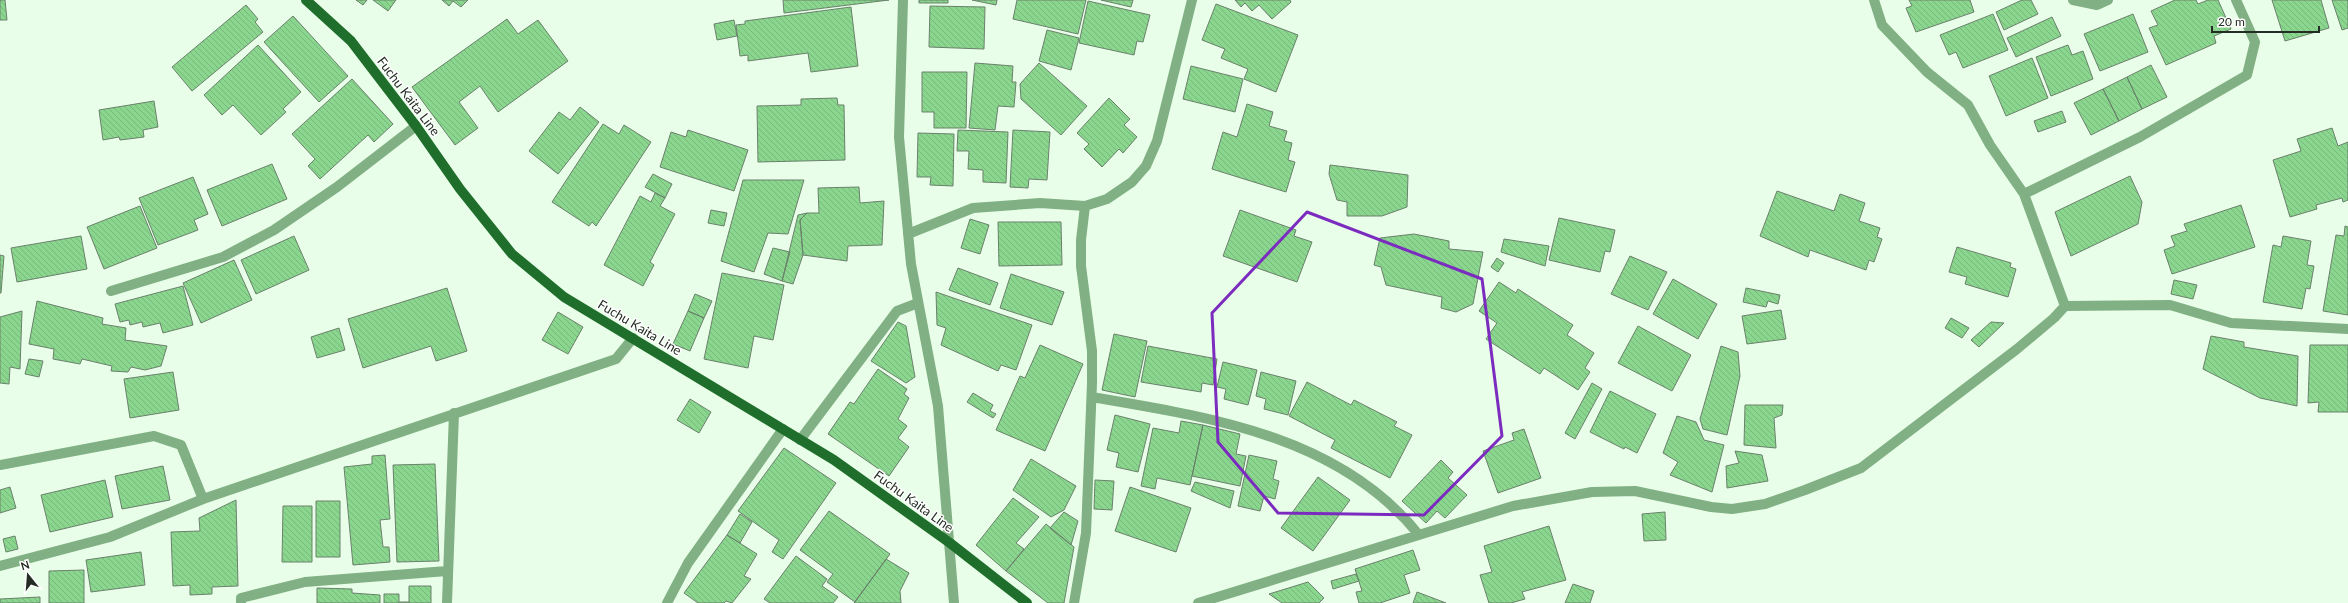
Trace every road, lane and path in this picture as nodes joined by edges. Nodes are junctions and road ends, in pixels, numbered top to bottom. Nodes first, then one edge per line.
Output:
1 (306, 0) edge
2 (903, 0) edge
3 (1192, 0) edge
4 (1874, 0) edge
5 (2073, 0) edge
6 (2108, 0) edge
7 (2236, 0) edge
8 (416, 126) junction
9 (2024, 194) junction
10 (1084, 206) junction
11 (908, 234) junction
12 (112, 291) dead end
13 (918, 303) junction
14 (2065, 306) junction
15 (2348, 329) edge
16 (633, 338) junction
17 (1092, 397) junction
18 (454, 413) junction
19 (784, 429) junction
20 (800, 440) junction
21 (0, 465) edge
22 (203, 499) junction
23 (1419, 535) junction
24 (950, 543) junction
25 (0, 566) edge
26 (447, 570) junction
27 (241, 603) edge
28 (447, 603) edge
29 (667, 603) edge
30 (954, 603) edge
31 (1027, 603) edge
32 (1074, 603) edge
33 (1198, 603) edge

1 - 8 main road, Fuchu Kaita Line
2 - 11 street
3 - 10 street
4 - 9 street
5 - 6 street
7 - 9 street
8 - 12 street
8 - 16 main road, Fuchu Kaita Line
9 - 14 street
10 - 11 street
10 - 17 street
11 - 13 street
13 - 20 street
13 - 24 street
14 - 15 street
14 - 23 street
16 - 18 street
16 - 19 main road, Fuchu Kaita Line
17 - 23 street
17 - 32 street
18 - 22 street
18 - 26 street
19 - 20 main road, Fuchu Kaita Line
19 - 29 street
20 - 24 main road, Fuchu Kaita Line
21 - 22 street
22 - 25 street
23 - 33 street
24 - 30 street
24 - 31 main road, Fuchu Kaita Line
26 - 27 street
26 - 28 street

